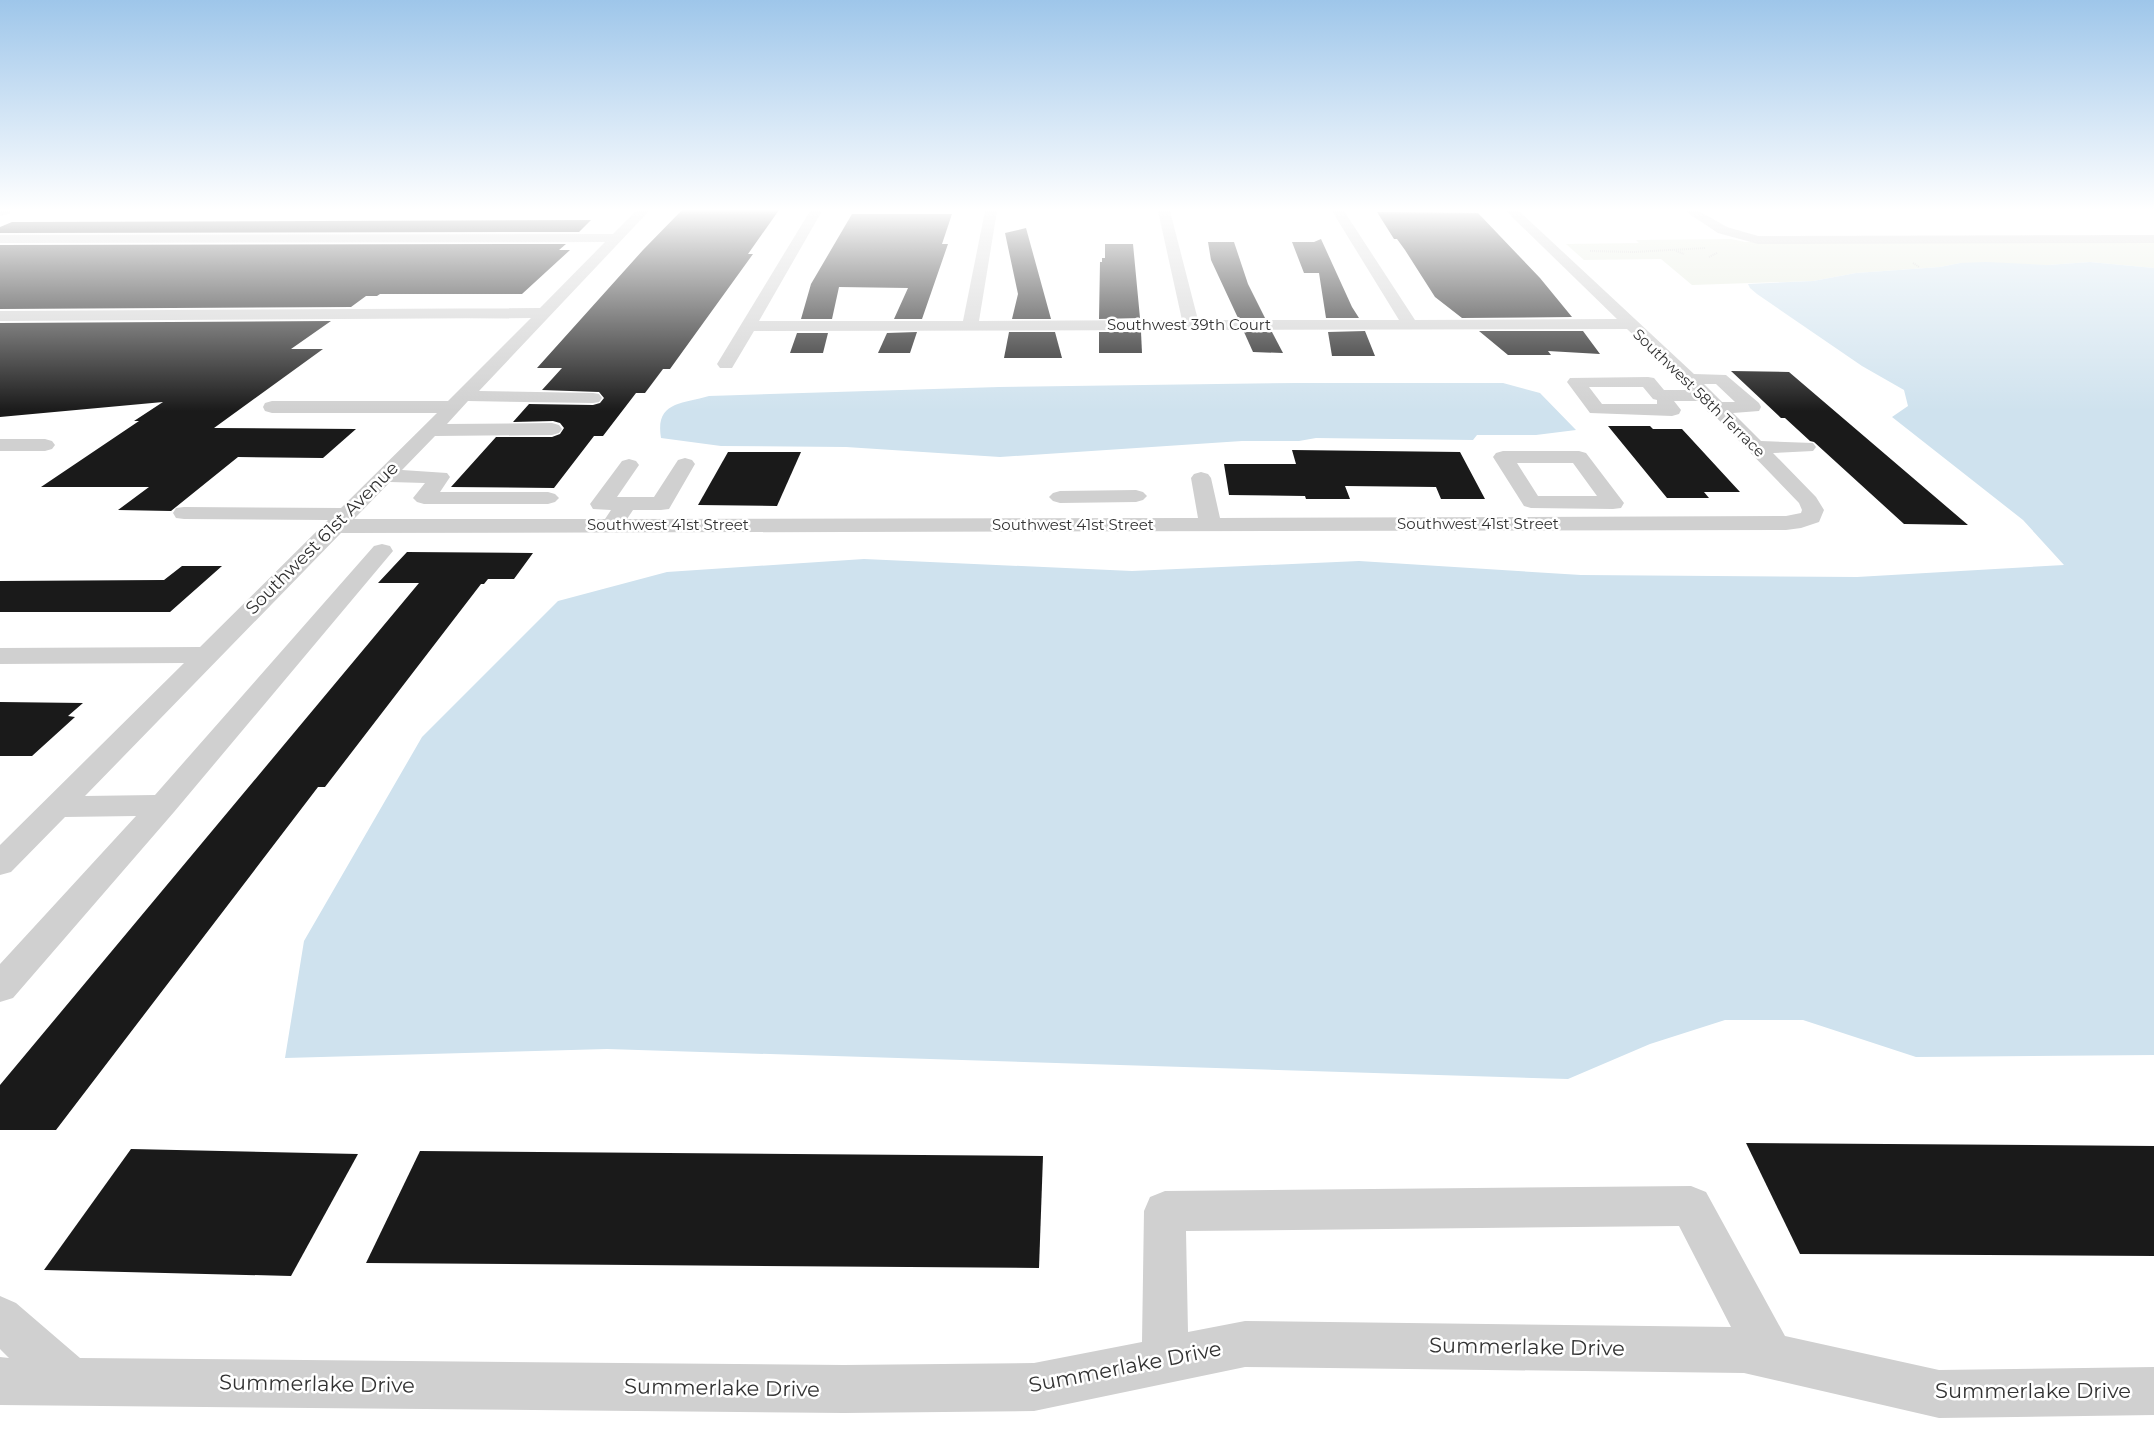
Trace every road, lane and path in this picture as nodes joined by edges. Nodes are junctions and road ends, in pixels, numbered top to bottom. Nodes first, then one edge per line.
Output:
1 (578, 278) edge
2 (777, 278) edge
3 (979, 278) edge
4 (1180, 278) edge
5 (1380, 278) edge
6 (1582, 278) edge
7 (544, 313) junction
8 (0, 316) edge
9 (1629, 324) junction
10 (1191, 325) junction
11 (1410, 325) junction
12 (750, 326) junction
13 (970, 326) junction
14 (726, 364) dead end
15 (1689, 379) junction
16 (1659, 395) dead end
17 (593, 398) dead end
18 (458, 401) junction
19 (1710, 402) junction
20 (272, 407) dead end
21 (552, 429) dead end
22 (429, 430) junction
23 (0, 445) edge
24 (45, 445) dead end
25 (1754, 447) junction
26 (1806, 447) dead end
27 (685, 464) dead end
28 (628, 466) dead end
29 (384, 476) junction
30 (1200, 478) dead end
31 (1060, 496) dead end
32 (1136, 496) dead end
33 (1094, 497) junction
34 (548, 498) dead end
35 (1571, 502) junction
36 (627, 503) junction
37 (184, 513) dead end
38 (1811, 517) joint
39 (340, 520) junction
40 (1586, 524) junction
41 (612, 525) junction
42 (1098, 525) junction
43 (1210, 525) junction
44 (382, 551) dead end
45 (205, 655) junction
46 (0, 656) edge
47 (163, 805) junction
48 (56, 807) junction
49 (0, 864) edge
50 (0, 988) edge
51 (0, 1319) edge
52 (1771, 1356) junction
53 (1165, 1360) junction
54 (0, 1381) edge
55 (71, 1381) junction
56 (2154, 1391) edge

1 - 7 street, Southwest 61st Avenue
2 - 12 street
3 - 13 street
4 - 10 street
5 - 11 street
6 - 9 street, Southwest 58th Terrace
7 - 8 street
7 - 18 street, Southwest 61st Avenue
9 - 11 street, Southwest 39th Court
9 - 15 street, Southwest 58th Terrace
10 - 11 street, Southwest 39th Court
10 - 13 street, Southwest 39th Court
12 - 13 street, Southwest 39th Court
12 - 14 street
15 - 19 street, Southwest 58th Terrace
15 - 19 street
16 - 19 street
17 - 18 street
18 - 20 street
18 - 22 street, Southwest 61st Avenue
19 - 25 street, Southwest 58th Terrace
21 - 22 street
22 - 29 street, Southwest 61st Avenue
23 - 24 street
25 - 26 street
25 - 38 street, Southwest 58th Terrace
27 - 36 street
28 - 36 street
29 - 34 street
29 - 39 street, Southwest 61st Avenue
30 - 43 street
31 - 33 street
32 - 33 street
33 - 42 street
35 - 35 street
35 - 40 street
36 - 41 street
37 - 39 street, Southwest 41st Street
38 - 40 street, Southwest 41st Street
39 - 41 street, Southwest 41st Street
39 - 45 street, Southwest 61st Avenue
40 - 43 street, Southwest 41st Street
41 - 42 street, Southwest 41st Street
42 - 43 street, Southwest 41st Street
44 - 47 street
45 - 46 street
45 - 48 street, Southwest 61st Avenue
47 - 48 street
47 - 50 street
48 - 49 street, Southwest 61st Avenue
51 - 55 street
52 - 53 street, Summerlake Drive
52 - 53 street
52 - 56 street, Summerlake Drive
53 - 55 street, Summerlake Drive
54 - 55 street, Summerlake Drive

